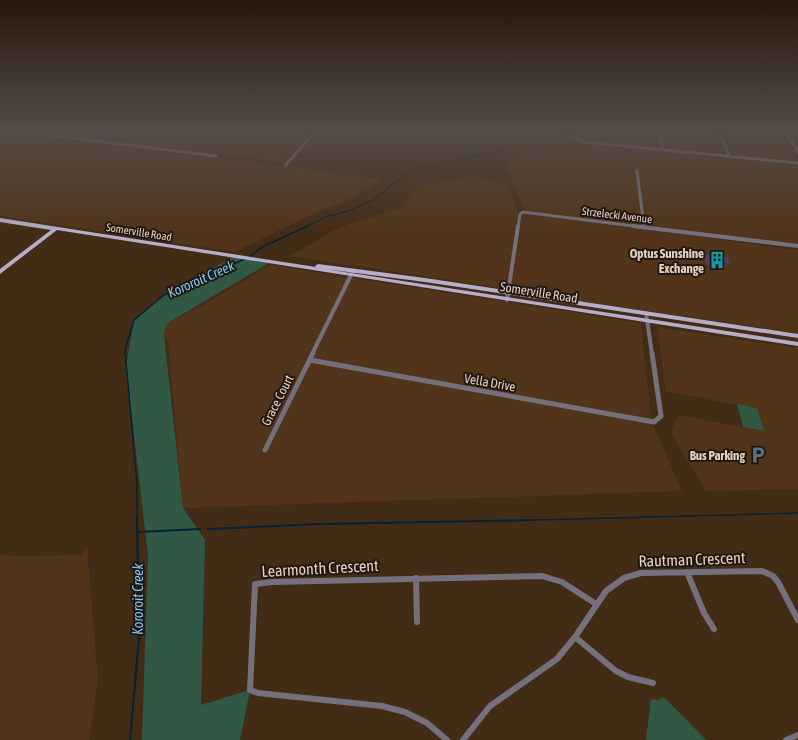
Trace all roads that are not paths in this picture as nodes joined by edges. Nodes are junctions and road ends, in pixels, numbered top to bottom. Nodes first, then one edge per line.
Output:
1 (637, 171) dead end
2 (0, 220) edge
3 (644, 227) junction
4 (55, 229) junction
5 (798, 246) edge
6 (0, 272) edge
7 (353, 273) junction
8 (508, 292) junction
9 (507, 300) junction
10 (646, 313) junction
11 (647, 321) junction
12 (798, 336) edge
13 (798, 344) edge
14 (310, 360) junction
15 (265, 450) dead end
16 (687, 572) junction
17 (416, 578) junction
18 (596, 604) junction
19 (798, 620) edge
20 (417, 622) dead end
21 (714, 629) dead end
22 (575, 637) junction
23 (653, 683) dead end
24 (798, 735) edge
25 (447, 740) edge
26 (463, 740) edge
27 (786, 740) edge

1 - 3 street
2 - 4 main road, Somerville Road
3 - 5 street, Strzelecki Avenue
3 - 8 street, Strzelecki Avenue
4 - 6 main road
4 - 7 main road, Somerville Road
7 - 8 main road, Somerville Road
7 - 9 main road, Somerville Road
7 - 14 street
8 - 9 street, Strzelecki Avenue
8 - 10 main road, Somerville Road
9 - 11 main road, Somerville Road
10 - 11 street, Vella Drive
10 - 12 main road, Somerville Road
11 - 13 main road, Somerville Road
11 - 14 street, Vella Drive
14 - 15 street, Grace Court
16 - 18 street, Rautman Crescent
16 - 19 street, Rautman Crescent
16 - 21 street
17 - 18 street, Learmonth Crescent
17 - 20 street
17 - 25 street, Learmonth Crescent
18 - 22 street, Rautman Crescent
22 - 23 street
22 - 26 street, Rautman Crescent
24 - 27 street

